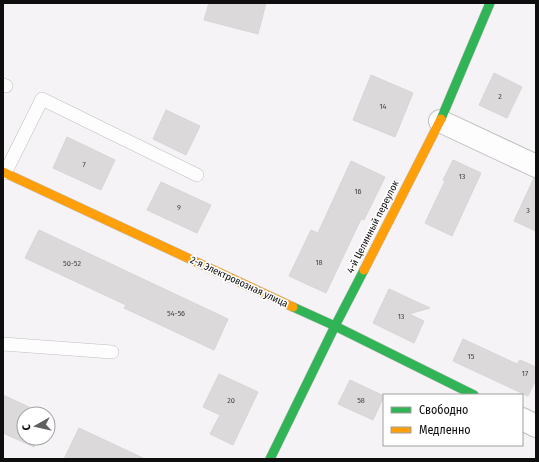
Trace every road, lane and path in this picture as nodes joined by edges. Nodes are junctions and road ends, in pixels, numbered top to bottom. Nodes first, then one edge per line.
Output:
1 (490, 3) edge
2 (440, 121) junction
3 (536, 166) edge
4 (4, 173) edge
5 (196, 175) dead end
6 (335, 326) junction
7 (3, 344) edge
8 (112, 352) dead end
9 (472, 394) edge
10 (523, 420) edge
11 (536, 426) edge
12 (270, 459) edge

1 - 2 street, 4-й Целинный переулок
2 - 3 street
2 - 6 street, 4-й Целинный переулок
4 - 5 lane
4 - 6 street, 2-я Электровозная улица
6 - 9 street, 2-я Электровозная улица
6 - 12 street, 4-й Целинный переулок
7 - 8 lane
10 - 11 street

